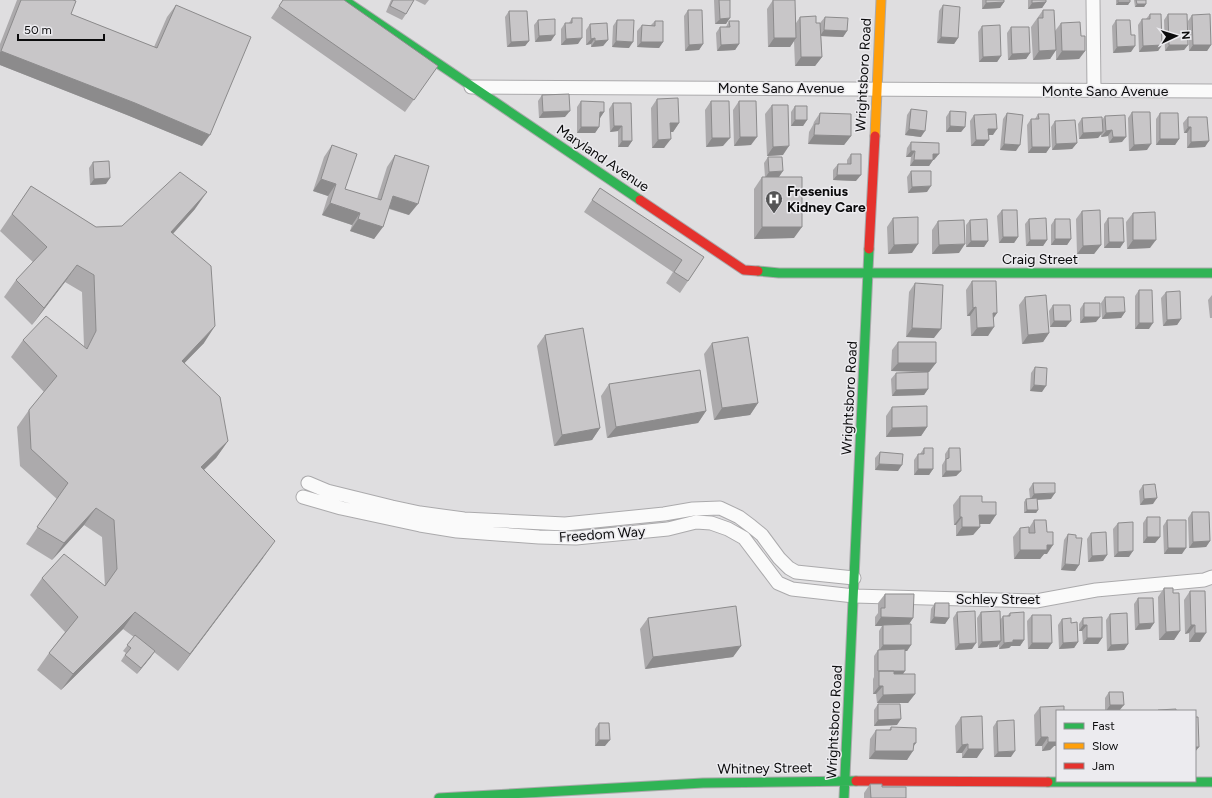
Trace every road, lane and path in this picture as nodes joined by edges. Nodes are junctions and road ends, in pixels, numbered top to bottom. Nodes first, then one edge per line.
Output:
1 (881, 0) edge
2 (1092, 0) edge
3 (352, 2) edge
4 (471, 87) junction
5 (877, 89) junction
6 (1094, 90) junction
7 (1212, 91) edge
8 (868, 273) junction
9 (1212, 273) edge
10 (308, 483) dead end
11 (303, 497) dead end
12 (1212, 577) edge
13 (854, 578) junction
14 (854, 596) junction
15 (845, 781) junction
16 (1212, 782) edge
17 (439, 798) edge
18 (844, 798) edge

1 - 5 street, Wrightsboro Road
2 - 6 street
3 - 4 street, Maryland Avenue
4 - 5 street, Monte Sano Avenue
4 - 8 street, Maryland Avenue
5 - 6 street, Monte Sano Avenue
5 - 8 street, Wrightsboro Road
6 - 7 street, Monte Sano Avenue
8 - 9 street, Craig Street
8 - 13 street, Wrightsboro Road
10 - 13 street, Freedom Way
11 - 14 street, Freedom Way
12 - 14 street, Schley Street
13 - 14 street, Wrightsboro Road
14 - 15 street, Wrightsboro Road
15 - 16 street, Whitney Street
15 - 17 street, Whitney Street
15 - 18 street, Wrightsboro Road

